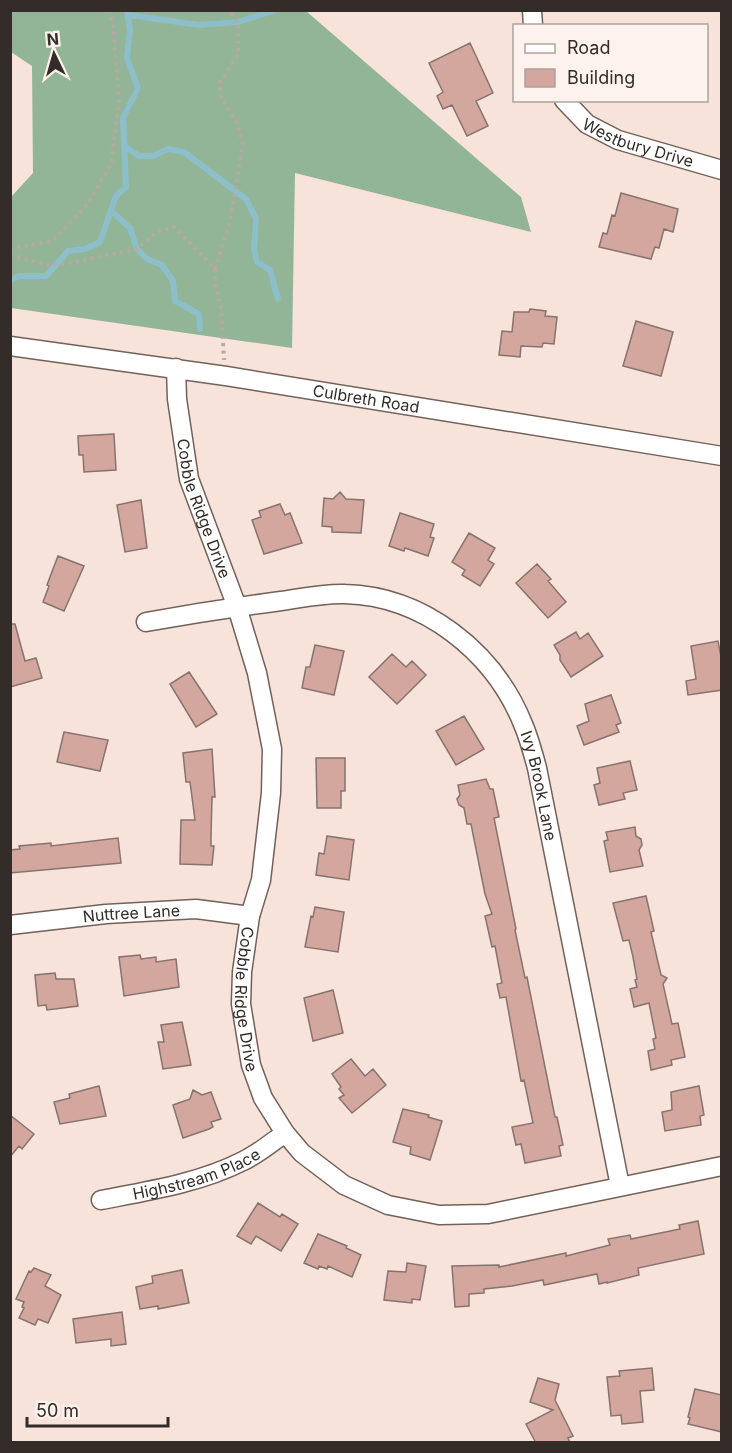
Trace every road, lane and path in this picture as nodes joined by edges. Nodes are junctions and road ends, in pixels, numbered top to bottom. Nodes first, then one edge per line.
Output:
1 (109, 10) edge
2 (228, 10) edge
3 (566, 102) edge
4 (722, 170) edge
5 (10, 249) edge
6 (10, 255) edge
7 (215, 269) junction
8 (10, 346) edge
9 (176, 368) junction
10 (226, 376) junction
11 (721, 453) edge
12 (237, 607) junction
13 (146, 622) dead end
14 (250, 916) junction
15 (10, 925) edge
16 (285, 1133) junction
17 (722, 1166) edge
18 (620, 1186) junction
19 (101, 1200) dead end

1 - 5 path
2 - 7 path
3 - 4 street, Westbury Drive
6 - 7 path
7 - 10 path
8 - 9 street, Culbreth Road
9 - 10 street, Culbreth Road
9 - 12 street, Cobble Ridge Drive
10 - 11 street, Culbreth Road
12 - 13 street, Ivy Brook Lane
12 - 14 street, Cobble Ridge Drive
12 - 18 street, Ivy Brook Lane
14 - 15 street, Nuttree Lane
14 - 16 street, Cobble Ridge Drive
16 - 18 street, Cobble Ridge Drive
16 - 19 street, Highstream Place
17 - 18 street, Cobble Ridge Drive

